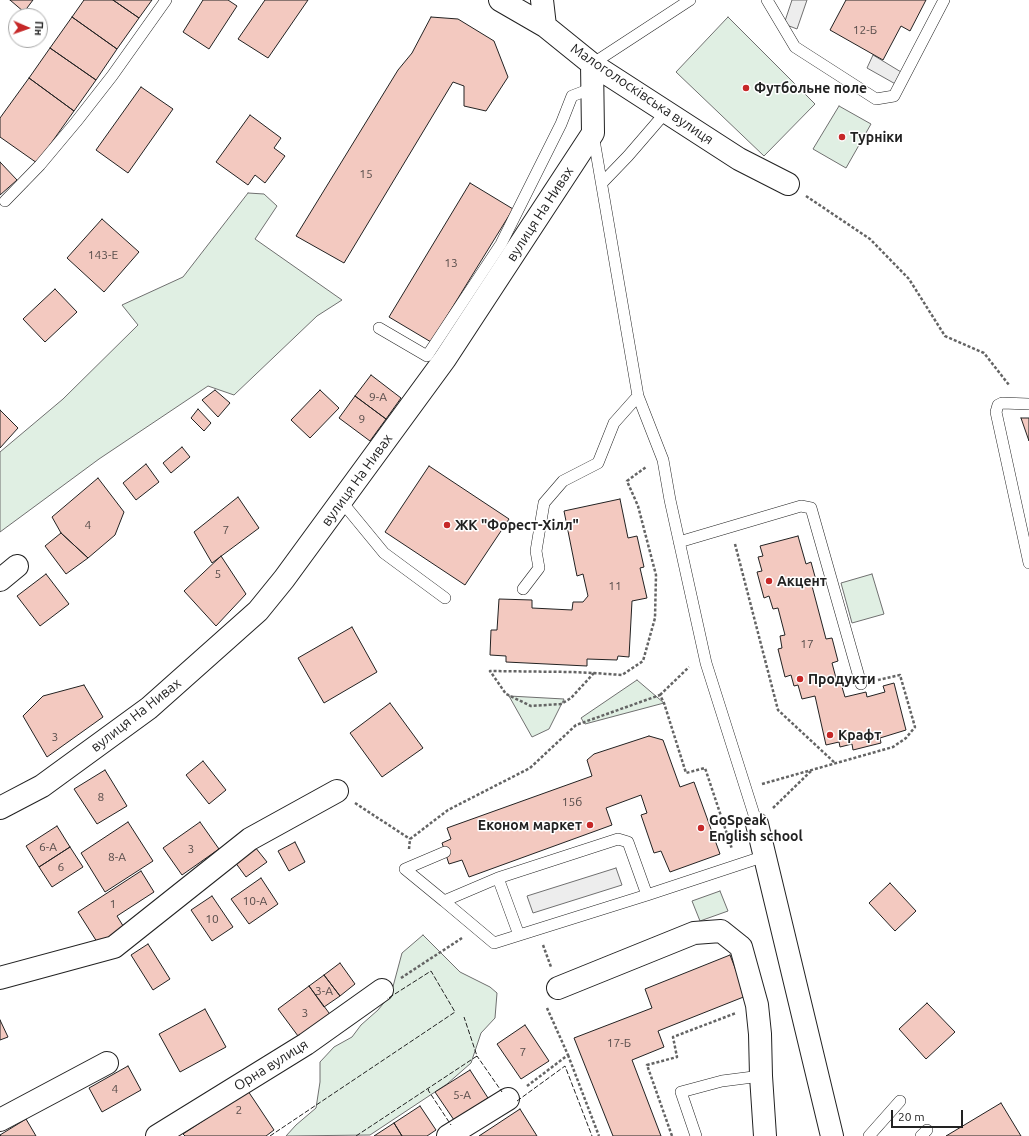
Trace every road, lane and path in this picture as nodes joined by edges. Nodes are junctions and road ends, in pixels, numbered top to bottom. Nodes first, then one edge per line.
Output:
1 (166, 0) edge
2 (500, 0) edge
3 (542, 0) edge
4 (690, 0) edge
5 (767, 0) edge
6 (944, 0) edge
7 (546, 26) junction
8 (592, 64) junction
9 (593, 88) junction
10 (666, 112) junction
11 (593, 133) junction
12 (602, 183) junction
13 (788, 184) joint
14 (5, 200) dead end
15 (378, 328) dead end
16 (1012, 387) dead end
17 (638, 396) junction
18 (1029, 404) edge
19 (663, 460) junction
20 (342, 502) junction
21 (735, 541) dead end
22 (679, 542) junction
23 (1029, 563) edge
24 (18, 566) dead end
25 (0, 580) edge
26 (523, 589) dead end
27 (445, 598) dead end
28 (704, 653) junction
29 (594, 673) junction
30 (861, 684) dead end
31 (660, 695) junction
32 (835, 763) dead end
33 (812, 770) dead end
34 (337, 791) joint
35 (0, 808) edge
36 (757, 824) junction
37 (410, 839) junction
38 (445, 852) dead end
39 (765, 856) junction
40 (737, 865) junction
41 (405, 870) junction
42 (498, 878) junction
43 (648, 895) junction
44 (444, 901) junction
45 (537, 930) junction
46 (519, 935) junction
47 (494, 942) junction
48 (0, 978) edge
49 (389, 985) joint
50 (558, 988) junction
51 (757, 1005) junction
52 (568, 1055) junction
53 (107, 1063) dead end
54 (761, 1076) junction
55 (508, 1099) joint
56 (900, 1101) dead end
57 (0, 1120) edge
58 (157, 1136) edge
59 (448, 1136) edge
60 (599, 1136) edge
61 (672, 1136) edge
62 (696, 1136) edge
63 (765, 1136) edge
64 (832, 1136) edge
65 (869, 1136) edge

1 - 14 lane
2 - 7 street, Малоголосківська вулиця
3 - 7 street
4 - 8 lane
5 - 6 lane
7 - 8 street, Малоголосківська вулиця
8 - 9 street
8 - 10 street, Малоголосківська вулиця
9 - 11 street
9 - 15 lane
10 - 12 lane
10 - 13 street, Малоголосківська вулиця
11 - 12 lane
11 - 20 street, вулиця На Нивах
12 - 17 lane
13 - 16 path
17 - 19 lane
17 - 26 lane
18 - 23 lane
19 - 22 lane
19 - 29 path
20 - 27 lane
20 - 35 street, вулиця На Нивах
21 - 32 path
22 - 28 lane
22 - 30 lane
24 - 25 street
28 - 31 path
28 - 36 lane
29 - 29 path
31 - 37 path
31 - 40 path
33 - 36 path
34 - 37 path
34 - 48 street
36 - 39 street
37 - 41 path
38 - 41 lane
39 - 40 lane
39 - 64 street
40 - 43 lane
41 - 44 lane
42 - 43 lane
42 - 44 lane
42 - 46 lane
43 - 45 lane
44 - 47 lane
45 - 46 lane
45 - 50 path
46 - 47 lane
47 - 49 path
49 - 58 street, Орна вулиця
50 - 51 street
50 - 52 path
51 - 54 street
51 - 61 path
52 - 55 path
52 - 60 path
53 - 57 street
54 - 62 lane
54 - 63 street
55 - 59 street
56 - 65 lane

